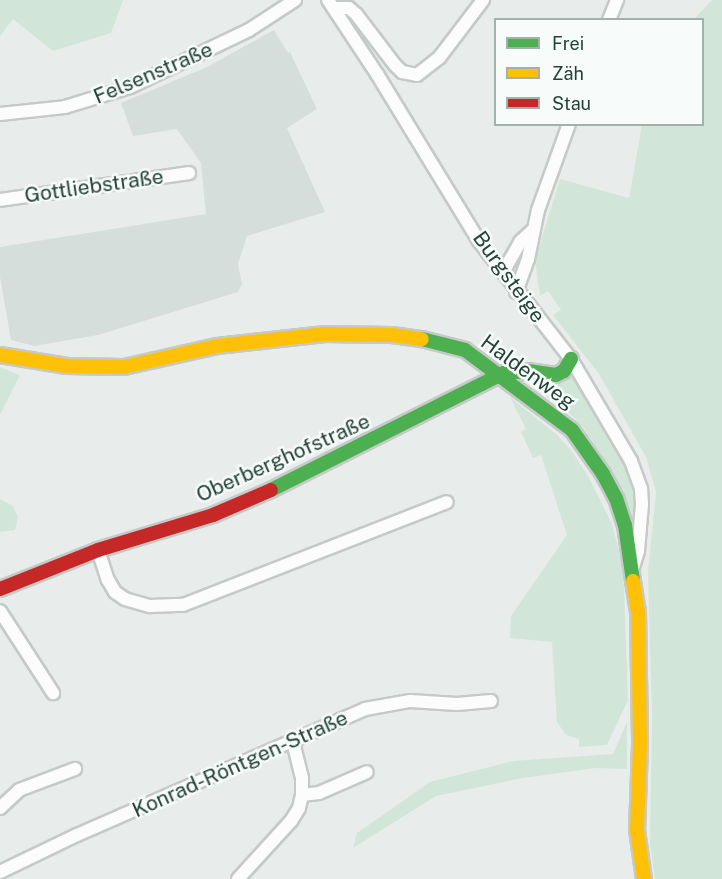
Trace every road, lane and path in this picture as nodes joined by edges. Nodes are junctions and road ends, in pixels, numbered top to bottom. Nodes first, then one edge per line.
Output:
1 (295, 0) edge
2 (483, 0) edge
3 (617, 0) edge
4 (331, 4) edge
5 (610, 18) edge
6 (0, 114) edge
7 (569, 126) edge
8 (189, 173) dead end
9 (0, 200) edge
10 (532, 231) junction
11 (503, 272) junction
12 (516, 292) junction
13 (0, 355) edge
14 (571, 359) junction
15 (498, 376) junction
16 (447, 502) dead end
17 (98, 549) junction
18 (633, 568) junction
19 (0, 589) edge
20 (0, 611) edge
21 (53, 693) dead end
22 (491, 701) dead end
23 (293, 742) junction
24 (75, 769) dead end
25 (367, 772) dead end
26 (302, 795) junction
27 (0, 808) edge
28 (0, 873) edge
29 (238, 879) edge
30 (644, 879) edge

1 - 6 street, Felsenstraße
2 - 4 street
3 - 5 street
4 - 11 street, Burgsteige
7 - 10 street
8 - 9 street, Gottliebstraße
10 - 11 street
10 - 12 street
11 - 12 street, Burgsteige
12 - 14 street, Burgsteige
13 - 15 street, Haldenweg
14 - 15 street, Oberberghofstraße
14 - 18 street, Burgsteige
15 - 17 street, Oberberghofstraße
15 - 18 street, Haldenweg
16 - 17 street
17 - 19 street, Oberberghofstraße
18 - 30 street, Haldenweg
20 - 21 street
22 - 23 street, Konrad-Röntgen-Straße
23 - 26 street
23 - 28 street, Konrad-Röntgen-Straße
24 - 27 street
25 - 26 street
26 - 29 street

